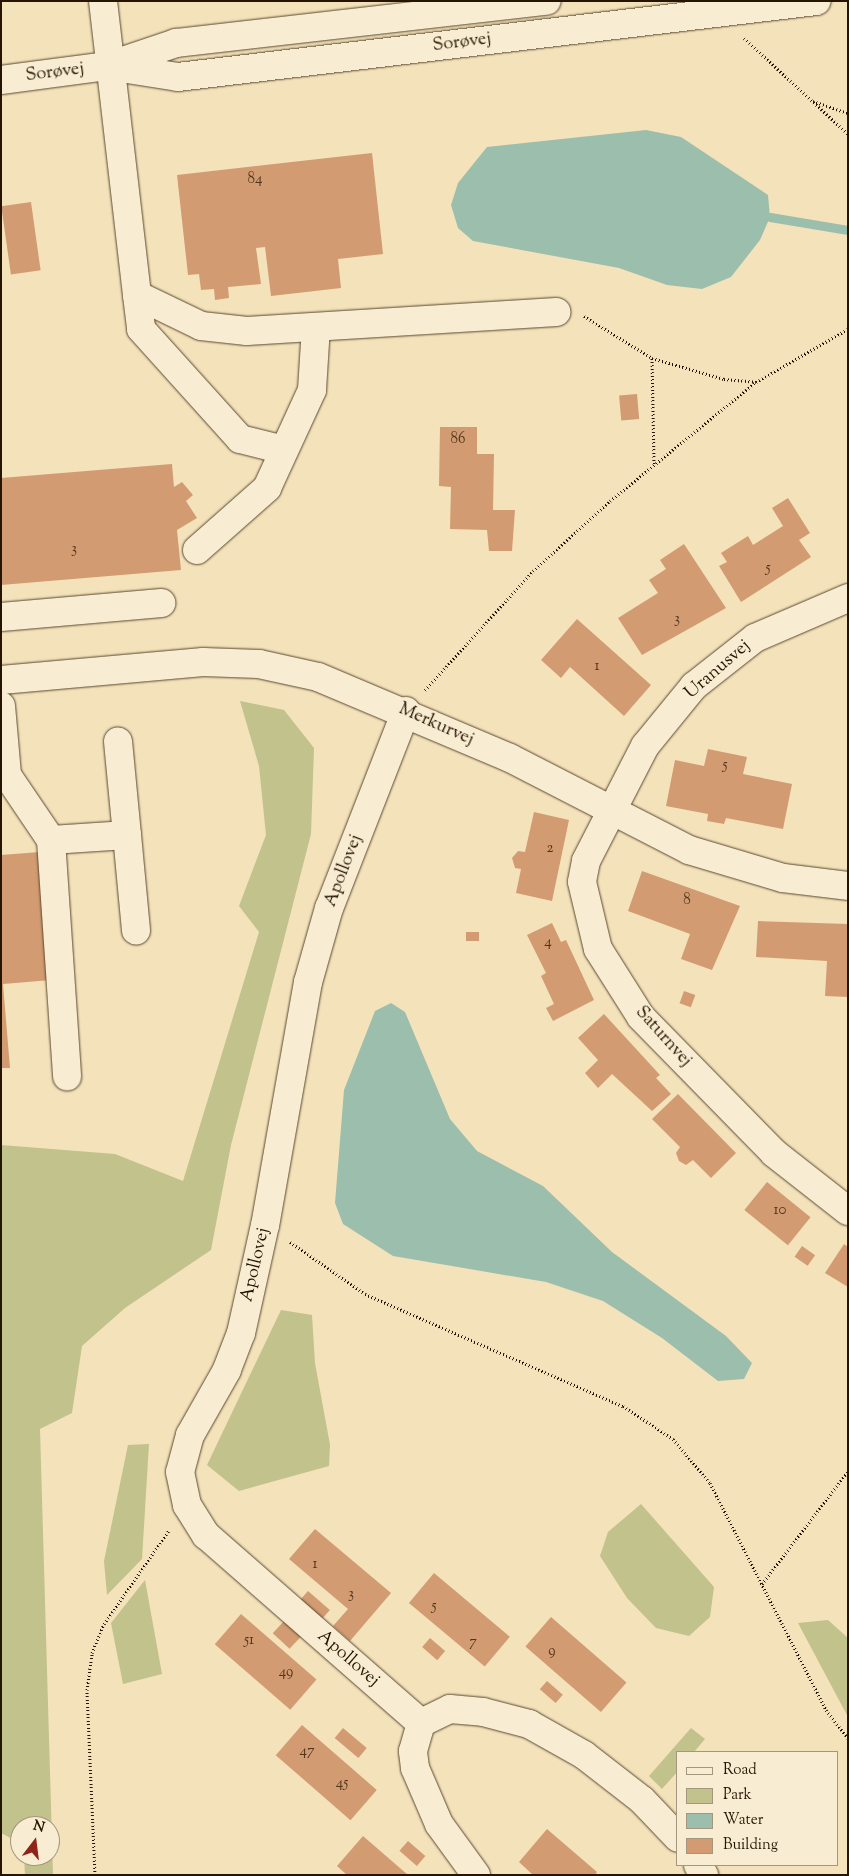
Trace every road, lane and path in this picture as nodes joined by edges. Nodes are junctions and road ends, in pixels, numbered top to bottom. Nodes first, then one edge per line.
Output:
1 (102, 1) edge
2 (547, 1) edge
3 (816, 1) edge
4 (724, 12) junction
5 (108, 66) junction
6 (1, 80) edge
7 (813, 101) junction
8 (848, 113) edge
9 (848, 134) edge
10 (137, 294) junction
11 (556, 312) joint
12 (316, 327) junction
13 (848, 329) edge
14 (652, 358) junction
15 (756, 382) junction
16 (284, 450) junction
17 (654, 464) junction
18 (197, 550) dead end
19 (848, 598) edge
20 (161, 603) dead end
21 (1, 617) edge
22 (1, 680) edge
23 (1, 706) edge
24 (406, 711) junction
25 (118, 741) dead end
26 (4, 775) edge
27 (609, 812) junction
28 (127, 835) junction
29 (51, 840) junction
30 (848, 886) edge
31 (136, 931) dead end
32 (68, 1076) dead end
33 (848, 1211) edge
34 (265, 1225) junction
35 (848, 1471) edge
36 (187, 1505) junction
37 (762, 1585) junction
38 (421, 1723) junction
39 (848, 1738) edge
40 (676, 1836) edge
41 (95, 1875) edge
42 (476, 1875) edge

1 - 5 street, Sorøvej
2 - 5 street, Sorøvej
3 - 4 street, Sorøvej
4 - 5 street, Sorøvej
4 - 7 path
5 - 6 street, Sorøvej
5 - 10 street, Sorøvej
7 - 8 path
7 - 9 path
10 - 12 street
10 - 16 street, Sorøvej
11 - 12 street
11 - 14 path
12 - 16 street
13 - 15 path
14 - 15 path
14 - 17 path
15 - 17 path
16 - 18 street
17 - 24 path
19 - 27 street, Uranusvej
20 - 21 street
22 - 24 street, Merkurvej
23 - 26 street
24 - 27 street, Merkurvej
24 - 34 street, Apollovej
25 - 28 street
26 - 29 street
27 - 30 street, Merkurvej
27 - 33 street, Saturnvej
28 - 29 street
28 - 31 street
29 - 32 street
34 - 36 street, Apollovej
34 - 37 path
35 - 37 path
36 - 38 street, Apollovej
36 - 41 path
37 - 39 path
38 - 40 street
38 - 42 street

